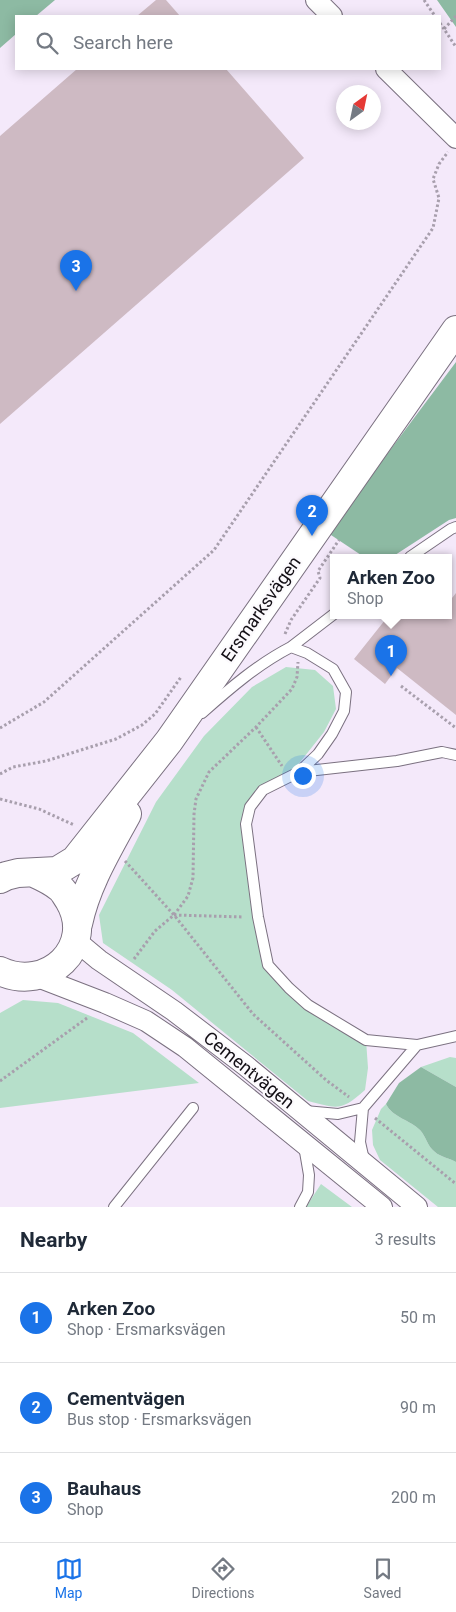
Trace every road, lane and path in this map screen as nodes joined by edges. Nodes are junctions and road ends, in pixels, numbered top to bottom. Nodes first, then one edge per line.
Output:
1 (316, 0) edge
2 (424, 0) edge
3 (331, 15) edge
4 (434, 15) edge
5 (456, 16) edge
6 (441, 24) edge
7 (444, 29) junction
8 (456, 47) edge
9 (387, 70) edge
10 (453, 144) edge
11 (456, 330) edge
12 (456, 527) edge
13 (339, 540) dead end
14 (414, 554) edge
15 (330, 617) edge
16 (291, 647) junction
17 (181, 678) dead end
18 (401, 686) dead end
19 (256, 727) junction
20 (0, 728) edge
21 (456, 728) edge
22 (169, 741) junction
23 (456, 755) edge
24 (0, 774) edge
25 (294, 774) junction
26 (0, 799) edge
27 (77, 827) dead end
28 (121, 857) dead end
29 (13, 873) edge
30 (174, 915) junction
31 (258, 918) junction
32 (76, 932) junction
33 (134, 959) dead end
34 (14, 977) edge
35 (87, 1018) dead end
36 (456, 1036) edge
37 (417, 1045) junction
38 (0, 1081) edge
39 (193, 1108) dead end
40 (363, 1108) junction
41 (299, 1111) junction
42 (303, 1142) junction
43 (365, 1166) junction
44 (456, 1184) edge
45 (114, 1207) edge
46 (300, 1207) edge
47 (382, 1207) edge
48 (417, 1207) edge

1 - 3 street
2 - 4 path
5 - 7 path
6 - 7 path
7 - 8 path
9 - 10 street
10 - 20 path
11 - 22 main road, Ersmarksvägen
12 - 14 lane
13 - 16 path
15 - 16 lane
16 - 19 path
16 - 22 lane
16 - 25 lane
17 - 24 path
18 - 21 path
19 - 25 path
19 - 30 path
22 - 29 main road, Ersmarksvägen
22 - 32 main road, Ersmarksvägen
23 - 25 lane
25 - 31 lane
26 - 27 path
28 - 30 path
29 - 32 main road
30 - 31 path
30 - 33 path
30 - 40 path
31 - 37 lane
32 - 34 main road, Ersmarksvägen
32 - 41 street, Cementvägen
34 - 42 street, Cementvägen
35 - 38 path
36 - 37 lane
37 - 40 lane
39 - 45 lane
40 - 41 lane
40 - 43 lane
40 - 44 path
41 - 43 street, Cementvägen
42 - 46 lane
42 - 47 street, Cementvägen
43 - 48 street, Cementvägen

